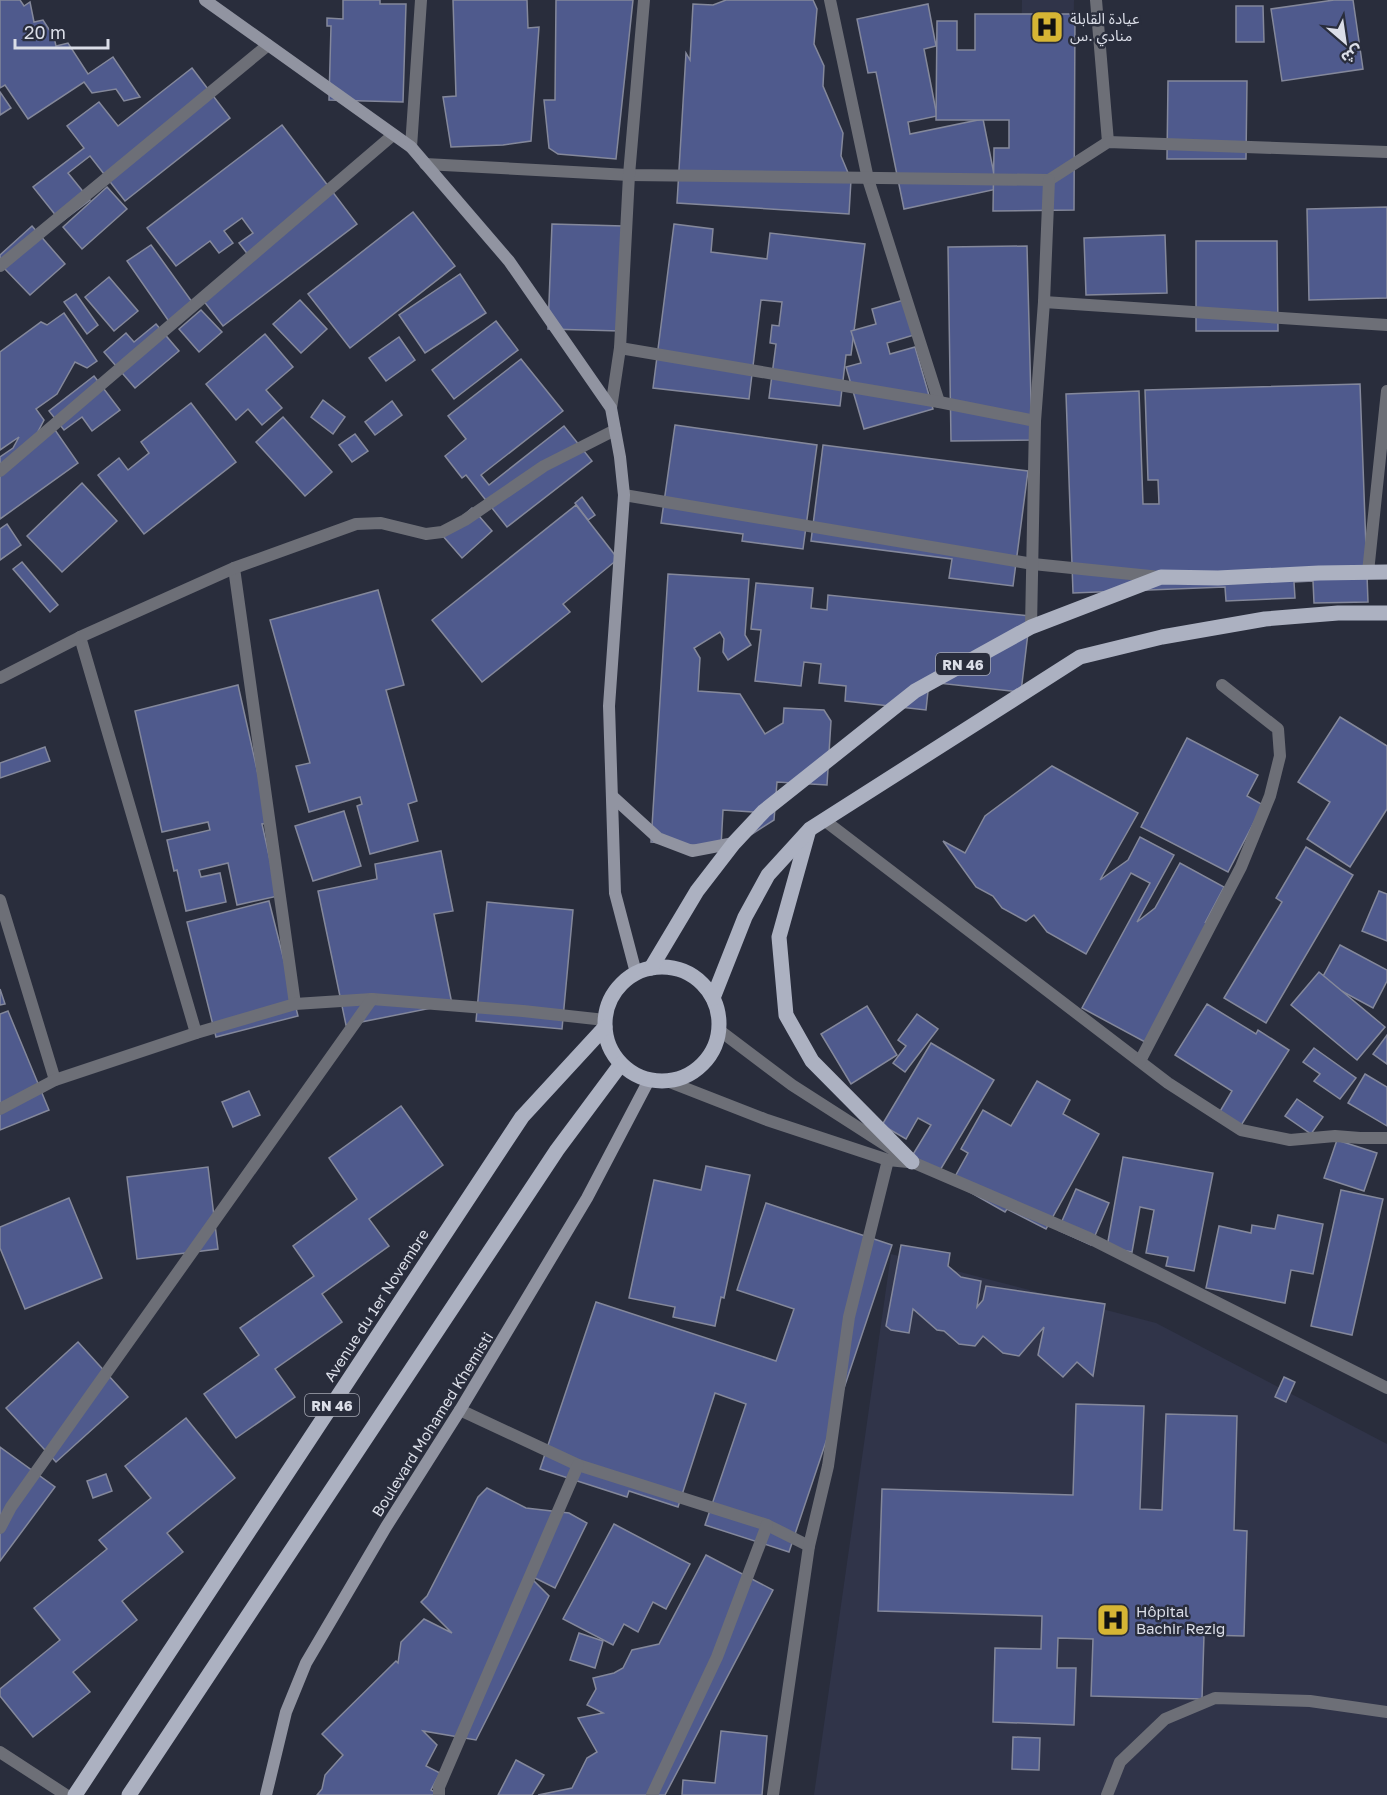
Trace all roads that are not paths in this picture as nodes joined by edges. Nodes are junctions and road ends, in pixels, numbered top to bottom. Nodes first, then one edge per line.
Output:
1 (205, 0) edge
2 (421, 0) edge
3 (644, 0) edge
4 (830, 0) edge
5 (1096, 0) edge
6 (268, 45) junction
7 (393, 135) junction
8 (1108, 142) junction
9 (411, 147) junction
10 (1387, 152) edge
11 (425, 164) junction
12 (629, 175) junction
13 (868, 179) junction
14 (1049, 180) junction
15 (0, 266) edge
16 (1044, 302) junction
17 (1387, 325) edge
18 (620, 348) junction
19 (1387, 391) edge
20 (939, 402) junction
21 (611, 408) junction
22 (1035, 421) junction
23 (615, 430) junction
24 (0, 471) edge
25 (624, 495) junction
26 (1033, 564) junction
27 (234, 568) junction
28 (1368, 572) junction
29 (1387, 572) edge
30 (1161, 577) junction
31 (1387, 614) edge
32 (1031, 627) junction
33 (80, 637) junction
34 (0, 678) edge
35 (1222, 685) dead end
36 (612, 796) junction
37 (824, 820) junction
38 (810, 829) junction
39 (734, 843) junction
40 (0, 900) edge
41 (651, 968) junction
42 (636, 974) junction
43 (713, 998) junction
44 (372, 999) junction
45 (295, 1004) junction
46 (605, 1024) junction
47 (719, 1029) junction
48 (196, 1033) junction
49 (1140, 1061) junction
50 (621, 1064) junction
51 (55, 1080) junction
52 (649, 1080) junction
53 (667, 1081) junction
54 (0, 1109) edge
55 (1387, 1138) edge
56 (888, 1160) junction
57 (912, 1162) junction
58 (1387, 1388) edge
59 (460, 1410) junction
60 (578, 1465) junction
61 (767, 1525) junction
62 (0, 1528) edge
63 (809, 1546) junction
64 (1387, 1712) edge
65 (0, 1752) edge
66 (66, 1795) edge
67 (75, 1795) edge
68 (129, 1795) edge
69 (266, 1795) edge
70 (439, 1795) edge
71 (652, 1795) edge
72 (773, 1795) edge
73 (1107, 1795) edge

1 - 6 main road
2 - 9 street
3 - 12 street
4 - 13 street
5 - 8 street
6 - 7 main road
6 - 15 street
7 - 9 main road
7 - 24 street
8 - 10 street
8 - 14 street
9 - 11 main road
11 - 12 street
11 - 21 main road
12 - 13 street
12 - 18 street
13 - 14 street
13 - 20 street
14 - 16 street
16 - 17 street
16 - 22 street
18 - 20 street
18 - 21 street
19 - 28 street
20 - 22 street
21 - 23 main road
22 - 26 street
23 - 25 main road
23 - 27 street
25 - 26 street
25 - 36 main road
26 - 30 street
26 - 32 street
27 - 33 street
27 - 45 street
28 - 29 main road, RN 46
28 - 30 main road, RN 46
30 - 32 main road, RN 46
31 - 37 main road
32 - 39 main road, RN 46
33 - 34 street
33 - 48 street
35 - 49 street
36 - 39 main road
36 - 42 main road
37 - 38 main road
37 - 49 street
38 - 43 main road
38 - 57 main road
39 - 41 main road, RN 46
40 - 51 street
41 - 42 main road
41 - 43 main road
42 - 46 main road
43 - 47 main road
44 - 45 street
44 - 46 street
44 - 62 street
45 - 48 street
46 - 50 main road
46 - 67 main road, Avenue du 1er Novembre / RN 46
47 - 53 main road
47 - 57 street
48 - 51 street
49 - 55 street
50 - 52 main road
50 - 68 main road, RN 46
51 - 54 street
52 - 53 main road
52 - 59 main road, Boulevard Mohamed Khemisti
53 - 56 street
56 - 57 street
56 - 63 street
57 - 58 street
59 - 60 street
59 - 69 main road, Boulevard Mohamed Khemisti
60 - 61 street
60 - 70 street
61 - 63 street
61 - 71 street
63 - 72 street
64 - 73 street
65 - 66 street

